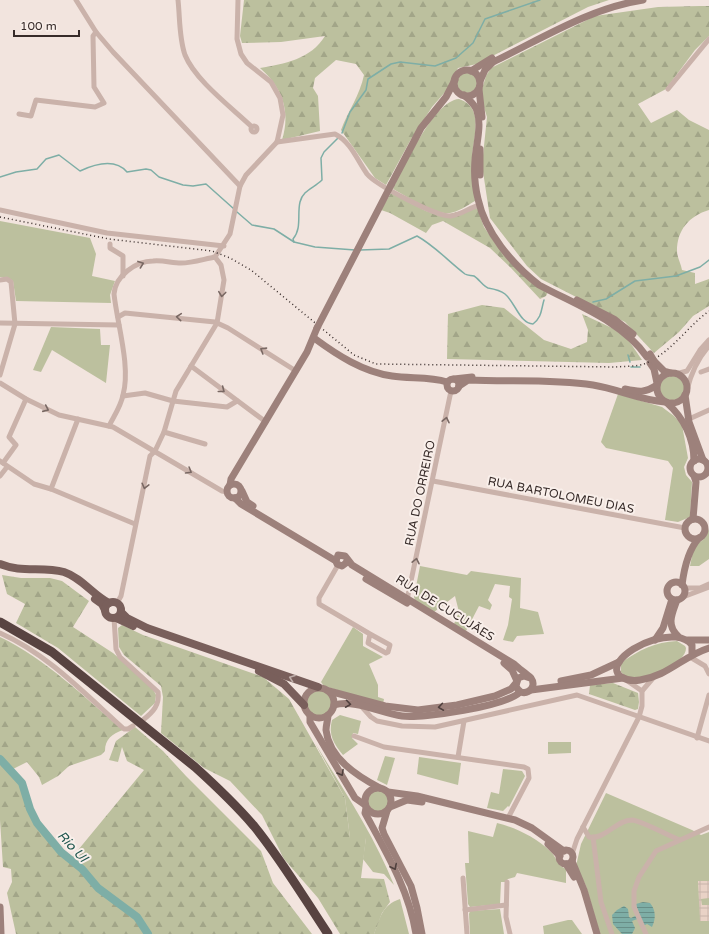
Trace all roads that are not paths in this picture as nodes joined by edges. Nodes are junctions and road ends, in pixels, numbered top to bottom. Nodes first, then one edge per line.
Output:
1 (76, 0) edge
2 (178, 0) edge
3 (238, 0) edge
4 (624, 0) edge
5 (643, 0) edge
6 (96, 32) junction
7 (709, 39) edge
8 (470, 71) junction
9 (455, 80) junction
10 (479, 85) junction
11 (668, 89) dead end
12 (461, 94) junction
13 (446, 97) junction
14 (19, 114) dead end
15 (251, 126) dead end
16 (277, 142) junction
17 (240, 186) junction
18 (480, 205) junction
19 (0, 210) edge
20 (110, 244) dead end
21 (224, 246) junction
22 (215, 258) junction
23 (123, 276) junction
24 (0, 280) edge
25 (118, 317) junction
26 (0, 323) edge
27 (217, 323) junction
28 (15, 324) junction
29 (118, 325) junction
30 (314, 338) junction
31 (709, 340) edge
32 (321, 343) junction
33 (709, 346) edge
34 (307, 352) junction
35 (650, 359) junction
36 (191, 366) junction
37 (709, 369) edge
38 (296, 371) junction
39 (701, 372) dead end
40 (673, 374) junction
41 (0, 375) edge
42 (450, 381) junction
43 (0, 383) edge
44 (657, 384) junction
45 (459, 386) junction
46 (451, 391) junction
47 (686, 392) junction
48 (123, 396) junction
49 (26, 399) junction
50 (173, 401) junction
51 (237, 401) junction
52 (666, 403) junction
53 (709, 410) edge
54 (78, 419) junction
55 (688, 419) junction
56 (266, 422) junction
57 (109, 426) junction
58 (164, 432) junction
59 (205, 444) dead end
60 (155, 451) junction
61 (694, 461) junction
62 (706, 462) edge
63 (3, 464) edge
64 (237, 471) junction
65 (0, 476) edge
66 (698, 476) junction
67 (433, 481) junction
68 (228, 488) junction
69 (240, 488) junction
70 (51, 489) junction
71 (235, 498) junction
72 (696, 520) junction
73 (135, 524) junction
74 (685, 528) junction
75 (689, 537) junction
76 (698, 538) junction
77 (341, 561) junction
78 (0, 564) edge
79 (0, 569) edge
80 (709, 584) edge
81 (681, 585) junction
82 (709, 587) edge
83 (677, 599) junction
84 (407, 601) junction
85 (110, 605) junction
86 (117, 616) junction
87 (0, 622) edge
88 (0, 625) edge
89 (0, 633) edge
90 (370, 634) dead end
91 (678, 636) junction
92 (655, 640) junction
93 (688, 640) junction
94 (709, 640) edge
95 (709, 648) edge
96 (691, 656) junction
97 (620, 662) junction
98 (709, 674) edge
99 (654, 678) junction
100 (624, 679) junction
101 (516, 682) junction
102 (531, 684) junction
103 (318, 687) junction
104 (329, 691) junction
105 (642, 691) junction
106 (520, 692) junction
107 (709, 695) edge
108 (304, 705) junction
109 (334, 705) junction
110 (362, 707) junction
111 (388, 713) junction
112 (310, 715) junction
113 (328, 715) junction
114 (640, 717) junction
115 (143, 720) dead end
116 (464, 721) junction
117 (385, 723) junction
118 (133, 726) dead end
119 (354, 736) dead end
120 (697, 738) junction
121 (709, 741) edge
122 (458, 757) junction
123 (380, 788) junction
124 (388, 792) junction
125 (366, 806) junction
126 (388, 809) junction
127 (508, 818) junction
128 (583, 826) junction
129 (709, 827) edge
130 (593, 837) junction
131 (680, 840) junction
132 (567, 856) junction
133 (463, 878) dead end
134 (507, 882) dead end
135 (506, 905) junction
136 (0, 907) edge
137 (465, 910) junction
138 (645, 933) edge
139 (1, 934) edge
140 (324, 934) edge
141 (328, 934) edge
142 (416, 934) edge
143 (422, 934) edge
144 (467, 934) edge
145 (510, 934) edge
146 (594, 934) edge
147 (598, 934) edge
148 (612, 934) edge

1 - 6 street
2 - 15 street
3 - 16 street
4 - 8 street
5 - 10 street
6 - 14 street
6 - 17 street
7 - 11 street
8 - 9 street
8 - 10 street
9 - 12 street
9 - 13 street
10 - 12 street
10 - 35 street
12 - 13 street
12 - 18 street
13 - 30 street, bridge
16 - 17 street
16 - 18 street
17 - 21 street
18 - 35 street
19 - 21 street
20 - 23 street
21 - 22 street
23 -> 22 street
22 -> 27 street
23 - 25 street
24 - 28 street
27 -> 25 street
25 - 29 street
26 - 28 street
27 - 36 street
38 -> 27 street
28 - 29 street
28 - 41 street
29 - 48 street
30 - 32 street
30 - 34 street
31 - 40 street
32 - 34 street
32 - 42 street
33 - 47 street
34 - 38 street
35 - 40 street
35 - 44 street
36 - 50 street
36 -> 51 street
37 - 39 street
38 - 56 street
40 - 44 street
40 - 47 street
42 - 44 street
42 - 45 street
42 - 46 street
43 - 49 street
44 - 52 street
45 - 46 street
45 - 52 street
67 -> 46 street, RUA DO ORREIRO
47 - 52 street
47 - 55 street
48 - 50 street
48 - 57 street
49 -> 54 street
49 - 63 street
50 - 51 street
50 - 58 street
51 - 56 street
52 - 61 street
53 - 55 street
54 - 57 street
54 - 70 street
55 - 62 street
56 - 64 street
57 - 60 street
58 - 59 street
58 - 60 street
60 -> 68 street
60 -> 73 street
61 - 62 street
61 - 66 street
62 - 66 street
63 - 65 street
63 - 70 street
64 - 68 street
64 - 69 street
66 - 72 street
67 - 74 street, RUA BARTOLOMEU DIAS
84 -> 67 street, RUA DO ORREIRO
68 - 69 street
68 - 71 street
69 - 71 street
69 - 77 street, RUA DE CUCUJÃES
70 - 73 street
71 - 77 street, RUA DE CUCUJÃES
72 - 74 street
72 - 76 street
73 - 85 street
74 - 75 street
75 - 76 street
75 - 81 street
76 - 81 street
77 - 84 street, RUA DE CUCUJÃES
77 - 90 street
78 - 85 main road
79 - 85 main road
80 - 81 street
81 - 83 street
81 - 83 street
82 - 83 street
83 - 91 street
83 - 92 street
84 - 101 street, RUA DE CUCUJÃES
84 - 102 street, RUA DE CUCUJÃES
85 - 86 main road
85 - 86 main road
103 -> 86 main road
86 - 108 main road
86 - 115 street
87 - 141 highway
88 - 140 highway
89 - 118 street
91 - 92 street
91 - 93 street
92 - 97 street
93 - 94 street
93 - 96 street
95 - 96 street
96 - 98 street
96 - 99 street
97 - 100 street
97 - 102 street
99 - 100 street
99 - 105 street
100 - 102 street
100 - 105 street
101 - 102 street
101 -> 104 street
101 - 106 street, RUA DE CUCUJÃES
102 - 106 street
103 - 104 street
103 - 108 street
104 - 109 street
105 - 114 street
106 - 111 street
107 - 120 street
108 - 112 street
109 -> 110 street
109 - 113 street
110 - 111 street
110 - 117 street
111 - 117 street
112 - 113 street
112 -> 125 street
113 - 123 street
114 - 116 street
114 - 120 street
114 - 128 street
116 - 117 street
116 - 122 street
119 - 122 street
120 - 121 street
122 - 127 street
123 - 124 street
123 - 125 street
124 - 126 street
124 - 127 street
125 - 126 street
125 -> 142 street
126 - 132 street
126 - 143 street
127 - 132 street
128 - 130 street
128 - 132 street
129 - 131 street
130 - 131 street
130 - 148 street
131 - 138 street
132 - 146 street
132 - 147 street
133 - 137 street
134 - 135 street
135 - 137 street
135 - 145 street
136 - 139 street
137 - 144 street

